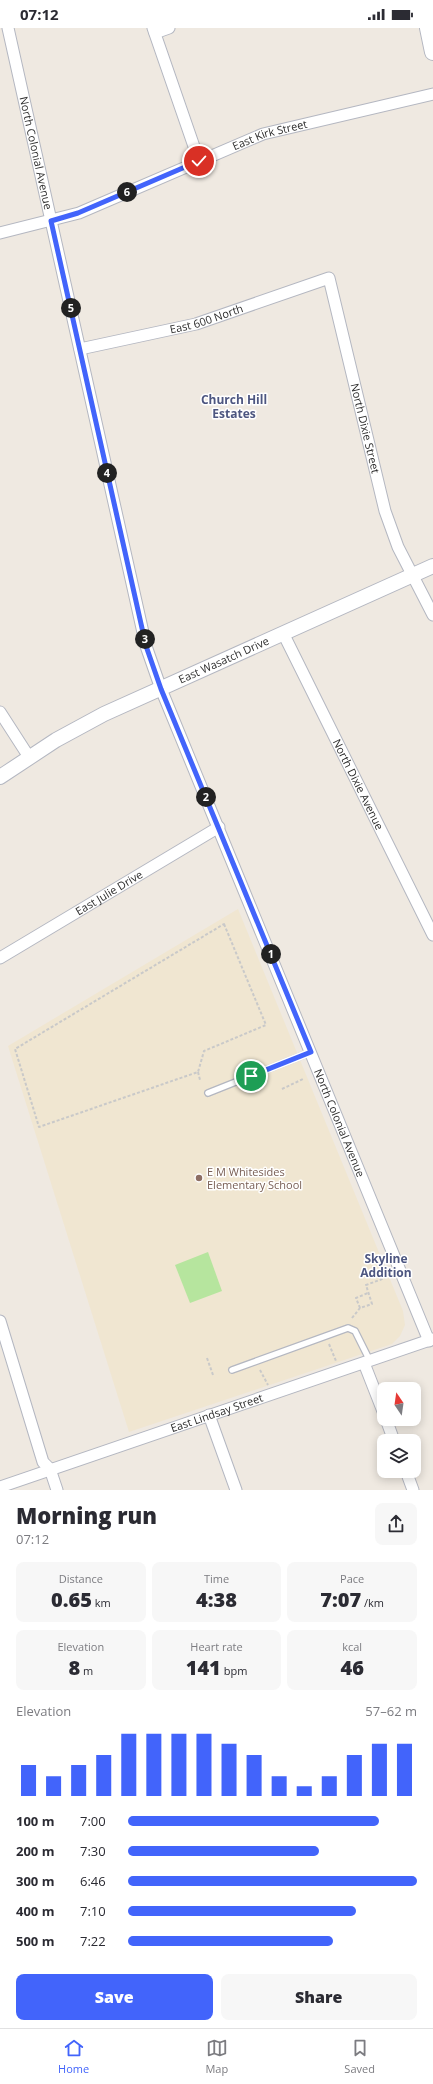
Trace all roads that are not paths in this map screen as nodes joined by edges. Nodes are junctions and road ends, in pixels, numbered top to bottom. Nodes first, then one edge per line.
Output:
1 (8, 28) edge
2 (169, 28) edge
3 (428, 28) edge
4 (154, 31) edge
5 (433, 52) edge
6 (433, 94) edge
7 (199, 161) junction
8 (51, 221) junction
9 (0, 232) edge
10 (329, 278) joint
11 (80, 349) junction
12 (433, 566) edge
13 (413, 576) junction
14 (433, 615) edge
15 (284, 633) junction
16 (161, 689) junction
17 (0, 712) edge
18 (29, 757) junction
19 (0, 776) edge
20 (218, 827) junction
21 (433, 935) edge
22 (0, 958) edge
23 (311, 1052) junction
24 (208, 1093) dead end
25 (0, 1321) edge
26 (431, 1340) edge
27 (367, 1362) junction
28 (232, 1370) dead end
29 (377, 1393) edge
30 (209, 1416) junction
31 (50, 1469) junction
32 (409, 1478) edge
33 (0, 1488) edge
34 (57, 1490) edge
35 (236, 1490) edge
36 (413, 1490) edge

1 - 8 street, North Colonial Avenue
2 - 4 street
3 - 5 main road
4 - 7 street
6 - 7 street, East Kirk Street
7 - 8 street, East Kirk Street
8 - 9 street, East Kirk Street
8 - 11 street, North Colonial Avenue
10 - 11 street, East 600 North
10 - 13 street, North Dixie Street
11 - 16 street, North Colonial Avenue
12 - 13 street, East Wasatch Drive
13 - 14 street, North Dixie Street
13 - 15 street, East Wasatch Drive
15 - 16 street, East Wasatch Drive
15 - 21 street, North Dixie Avenue
16 - 18 street, East Wasatch Drive
16 - 20 street, North Colonial Avenue
17 - 18 street
18 - 19 street, East Wasatch Drive
20 - 22 street, East Julie Drive
20 - 23 street, North Colonial Avenue
23 - 24 lane
23 - 26 street, North Colonial Avenue
25 - 31 street
26 - 27 street, East Lindsay Street
27 - 28 lane
27 - 29 street
27 - 30 street, East Lindsay Street
30 - 31 street, East Lindsay Street
30 - 35 street
31 - 33 street, East Lindsay Street
31 - 34 street
32 - 36 street

